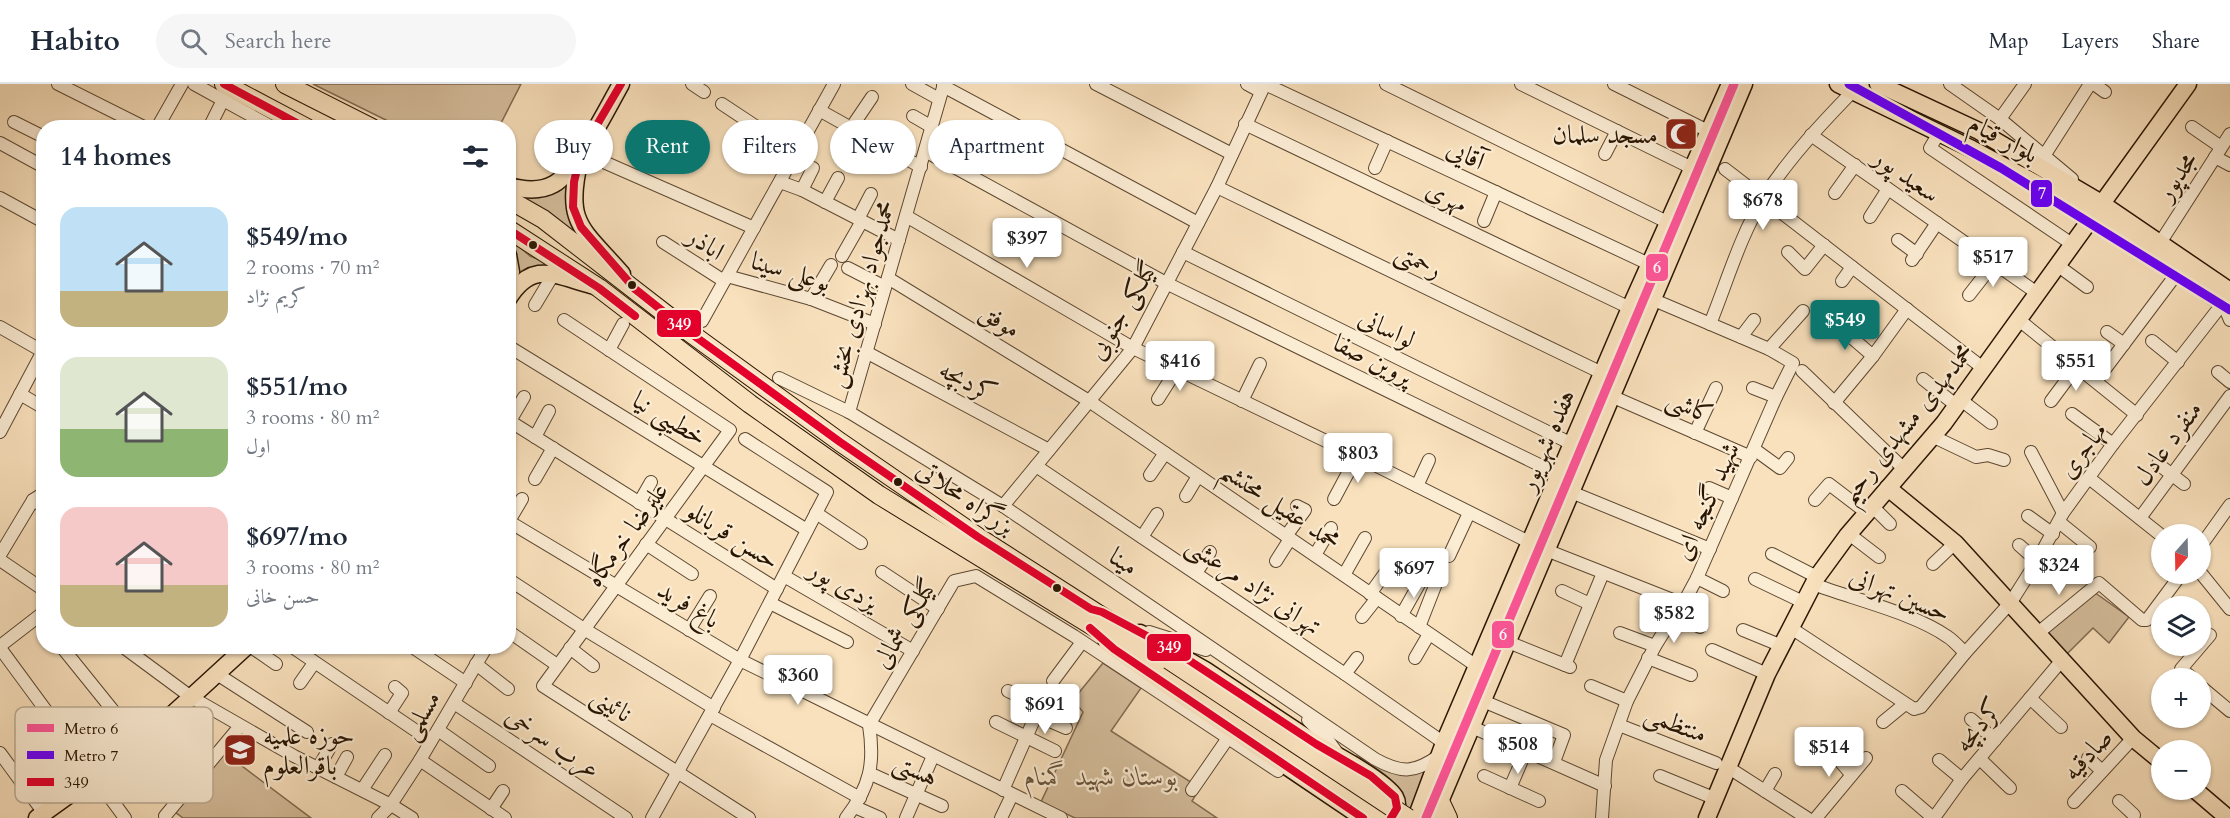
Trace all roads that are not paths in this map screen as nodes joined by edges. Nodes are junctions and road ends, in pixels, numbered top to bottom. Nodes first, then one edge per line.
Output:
1 (58, 84) edge
2 (182, 84) edge
3 (194, 84) edge
4 (285, 84) edge
5 (621, 84) edge
6 (692, 84) edge
7 (912, 84) edge
8 (1096, 84) edge
9 (1247, 84) edge
10 (1386, 84) edge
11 (1521, 84) edge
12 (1730, 84) edge
13 (1744, 84) edge
14 (1878, 84) edge
15 (1950, 84) edge
16 (2025, 84) edge
17 (2092, 84) edge
18 (2188, 84) edge
19 (943, 85) edge
20 (1620, 85) edge
21 (828, 86) edge
22 (1263, 86) edge
23 (1846, 88) edge
24 (223, 92) edge
25 (704, 92) dead end
26 (2105, 92) dead end
27 (872, 97) dead end
28 (939, 99) junction
29 (722, 104) dead end
30 (819, 110) junction
31 (913, 116) dead end
32 (2000, 119) junction
33 (130, 120) edge
34 (162, 120) edge
35 (212, 120) edge
36 (263, 120) edge
37 (289, 120) edge
38 (356, 120) edge
39 (600, 120) edge
40 (746, 120) edge
41 (814, 120) edge
42 (837, 120) edge
43 (856, 120) edge
44 (934, 120) edge
45 (15, 122) dead end
46 (1245, 124) junction
47 (928, 125) edge
48 (2192, 128) dead end
49 (1617, 131) junction
50 (1708, 131) junction
51 (36, 133) edge
52 (1939, 133) junction
53 (2230, 134) edge
54 (1811, 135) junction
55 (928, 141) edge
56 (1387, 141) junction
57 (0, 143) edge
58 (925, 151) junction
59 (2218, 152) junction
60 (1232, 154) junction
61 (1605, 154) dead end
62 (2044, 156) junction
63 (36, 163) edge
64 (916, 164) edge
65 (1855, 165) junction
66 (2230, 165) edge
67 (613, 166) edge
68 (921, 167) junction
69 (1375, 168) dead end
70 (1692, 168) junction
71 (1725, 169) dead end
72 (563, 174) edge
73 (576, 174) edge
74 (784, 174) edge
75 (810, 174) edge
76 (838, 178) dead end
77 (780, 182) junction
78 (516, 187) edge
79 (1216, 187) junction
80 (1888, 189) junction
81 (802, 190) junction
82 (1496, 192) junction
83 (1835, 193) dead end
84 (871, 194) dead end
85 (0, 198) edge
86 (1763, 198) junction
87 (825, 202) junction
88 (516, 204) edge
89 (2097, 209) junction
90 (906, 216) junction
91 (1870, 217) dead end
92 (36, 218) edge
93 (860, 220) junction
94 (1484, 220) dead end
95 (1667, 222) junction
96 (1198, 223) junction
97 (1937, 223) junction
98 (754, 228) junction
99 (516, 234) edge
100 (899, 240) junction
101 (1898, 240) dead end
102 (663, 242) dead end
103 (2160, 243) junction
104 (2072, 244) junction
105 (1824, 245) junction
106 (1183, 252) junction
107 (1788, 252) dead end
108 (842, 256) dead end
109 (1994, 262) junction
110 (1649, 264) junction
111 (831, 265) dead end
112 (2057, 265) junction
113 (1852, 267) junction
114 (848, 268) dead end
115 (2178, 272) junction
116 (553, 275) junction
117 (726, 278) junction
118 (1842, 281) dead end
119 (887, 283) junction
120 (1166, 283) junction
121 (2087, 287) dead end
122 (599, 288) junction
123 (516, 289) edge
124 (635, 289) junction
125 (2037, 293) junction
126 (1969, 295) dead end
127 (2228, 296) edge
128 (811, 299) junction
129 (1654, 300) junction
130 (535, 305) dead end
131 (1630, 308) junction
132 (1907, 309) junction
133 (1803, 310) dead end
134 (564, 320) dead end
135 (1754, 320) dead end
136 (2019, 320) junction
137 (2230, 320) edge
138 (702, 321) dead end
139 (624, 324) dead end
140 (875, 324) junction
141 (1710, 324) junction
142 (1836, 324) dead end
143 (0, 327) edge
144 (2107, 332) dead end
145 (1741, 337) junction
146 (2151, 341) dead end
147 (2124, 344) junction
148 (36, 346) edge
149 (1132, 348) junction
150 (1769, 348) junction
151 (609, 350) junction
152 (516, 351) edge
153 (866, 352) junction
154 (1873, 356) junction
155 (2178, 362) junction
156 (36, 363) edge
157 (1260, 364) dead end
158 (2077, 366) junction
159 (1798, 367) junction
160 (1983, 368) junction
161 (1178, 369) junction
162 (2218, 372) dead end
163 (1602, 373) junction
164 (779, 378) dead end
165 (1923, 379) dead end
166 (2096, 381) junction
167 (2230, 382) edge
168 (1716, 388) dead end
169 (1753, 388) dead end
170 (20, 394) junction
171 (1611, 396) junction
172 (2230, 396) edge
173 (524, 397) dead end
174 (1776, 397) junction
175 (1158, 399) dead end
176 (1089, 401) junction
177 (1242, 401) junction
178 (2051, 401) dead end
179 (36, 403) edge
180 (1833, 403) junction
181 (1959, 403) junction
182 (516, 409) edge
183 (5, 411) edge
184 (549, 411) dead end
185 (849, 412) junction
186 (2072, 414) dead end
187 (2137, 415) junction
188 (1990, 423) dead end
189 (516, 425) edge
190 (0, 432) edge
191 (1695, 433) junction
192 (1932, 436) junction
193 (535, 437) junction
194 (745, 439) dead end
195 (1572, 444) junction
196 (2113, 444) junction
197 (553, 448) junction
198 (1049, 450) junction
199 (2031, 452) dead end
200 (1165, 453) junction
201 (1753, 453) junction
202 (1357, 456) junction
203 (1788, 458) dead end
204 (1429, 460) dead end
205 (2004, 460) dead end
206 (2158, 464) dead end
207 (704, 465) junction
208 (1036, 466) junction
209 (1904, 469) junction
210 (2171, 474) junction
211 (1150, 475) dead end
212 (1560, 475) junction
213 (1198, 476) junction
214 (2090, 478) junction
215 (535, 479) dead end
216 (651, 482) dead end
217 (2184, 484) dead end
218 (1417, 486) junction
219 (1709, 488) dead end
220 (1888, 488) junction
221 (1571, 492) junction
222 (1186, 496) dead end
223 (1732, 498) junction
224 (1334, 499) dead end
225 (522, 500) dead end
226 (1815, 500) dead end
227 (639, 503) junction
228 (2230, 505) edge
229 (36, 506) edge
230 (1003, 506) junction
231 (1297, 506) dead end
232 (516, 510) edge
233 (1870, 510) junction
234 (816, 513) junction
235 (1469, 513) junction
236 (1157, 514) dead end
237 (2028, 516) dead end
238 (2140, 518) junction
239 (665, 519) junction
240 (2058, 523) junction
241 (1890, 524) dead end
242 (516, 525) edge
243 (2151, 527) edge
244 (1331, 528) dead end
245 (807, 530) junction
246 (2211, 532) edge
247 (1849, 534) junction
248 (1142, 537) junction
249 (1288, 537) junction
250 (1365, 538) dead end
251 (861, 543) dead end
252 (1956, 543) junction
253 (646, 544) junction
254 (2019, 545) dead end
255 (1538, 547) junction
256 (2090, 547) dead end
257 (1710, 549) junction
258 (1210, 552) dead end
259 (1772, 554) dead end
260 (1315, 555) junction
261 (1449, 556) dead end
262 (0, 557) edge
263 (1879, 557) dead end
264 (1276, 561) dead end
265 (2037, 561) junction
266 (1415, 562) dead end
267 (1933, 564) dead end
268 (1388, 569) dead end
269 (882, 572) dead end
270 (1196, 573) junction
271 (1603, 573) junction
272 (692, 574) dead end
273 (1344, 575) junction
274 (784, 576) junction
275 (1696, 578) junction
276 (1755, 579) dead end
277 (1815, 580) junction
278 (1437, 581) dead end
279 (36, 584) edge
280 (516, 584) edge
281 (2174, 584) edge
282 (2210, 584) edge
283 (615, 586) junction
284 (777, 589) junction
285 (1562, 591) dead end
286 (1723, 591) dead end
287 (710, 596) dead end
288 (1373, 596) junction
289 (1803, 602) junction
290 (2011, 602) junction
291 (770, 603) junction
292 (1590, 604) junction
293 (938, 609) junction
294 (1680, 609) junction
295 (2230, 609) edge
296 (1083, 613) junction
297 (1401, 616) junction
298 (1362, 617) dead end
299 (36, 621) edge
300 (1127, 626) junction
301 (1700, 627) dead end
302 (584, 628) junction
303 (1791, 628) junction
304 (688, 630) junction
305 (1743, 630) dead end
306 (1424, 631) junction
307 (1620, 633) dead end
308 (2038, 633) junction
309 (516, 637) edge
310 (2, 641) edge
311 (847, 642) dead end
312 (1082, 642) junction
313 (1508, 642) junction
314 (1782, 645) junction
315 (1655, 646) junction
316 (570, 648) junction
317 (1712, 650) dead end
318 (913, 651) junction
319 (1965, 653) junction
320 (67, 654) edge
321 (133, 654) edge
322 (240, 654) edge
323 (261, 654) edge
324 (302, 654) edge
325 (423, 654) edge
326 (482, 654) edge
327 (2192, 656) edge
328 (1357, 658) dead end
329 (1415, 658) dead end
330 (1648, 658) junction
331 (740, 660) junction
332 (2062, 660) junction
333 (1232, 662) junction
334 (314, 663) junction
335 (276, 664) dead end
336 (476, 664) junction
337 (1165, 664) junction
338 (557, 665) junction
339 (592, 666) dead end
340 (1478, 667) junction
341 (2182, 668) edge
342 (217, 674) junction
343 (1345, 674) junction
344 (1767, 674) junction
345 (1691, 675) dead end
346 (1053, 681) dead end
347 (300, 682) dead end
348 (466, 683) junction
349 (1591, 686) dead end
350 (395, 687) dead end
351 (508, 689) dead end
352 (1008, 691) dead end
353 (2211, 695) edge
354 (191, 697) junction
355 (1285, 698) junction
356 (2030, 698) junction
357 (1483, 701) junction
358 (1627, 701) junction
359 (454, 703) junction
360 (1905, 704) junction
361 (47, 707) edge
362 (110, 707) edge
363 (180, 707) edge
364 (208, 707) edge
365 (213, 710) edge
366 (1038, 710) junction
367 (2230, 711) edge
368 (712, 712) junction
369 (389, 713) junction
370 (1971, 718) dead end
371 (996, 722) dead end
372 (1882, 722) dead end
373 (869, 725) junction
374 (1618, 725) junction
375 (240, 726) junction
376 (1472, 727) junction
377 (2061, 727) dead end
378 (1066, 728) dead end
379 (307, 732) dead end
380 (435, 736) junction
381 (1025, 736) junction
382 (1228, 738) junction
383 (2133, 738) junction
384 (1995, 740) junction
385 (333, 744) dead end
386 (1442, 749) junction
387 (1055, 751) dead end
388 (1526, 751) junction
389 (0, 753) edge
390 (2151, 753) edge
391 (384, 755) dead end
392 (1338, 755) junction
393 (933, 756) junction
394 (347, 757) dead end
395 (213, 758) edge
396 (1866, 758) dead end
397 (2088, 758) dead end
398 (1980, 759) junction
399 (420, 760) junction
400 (1839, 760) dead end
401 (1939, 760) dead end
402 (1554, 762) junction
403 (1723, 765) junction
404 (489, 766) dead end
405 (318, 768) junction
406 (2102, 771) junction
407 (678, 773) junction
408 (871, 774) junction
409 (1774, 774) dead end
410 (1851, 774) junction
411 (15, 776) edge
412 (1484, 776) dead end
413 (1660, 776) dead end
414 (336, 777) junction
415 (1962, 779) junction
416 (1605, 786) junction
417 (1510, 788) junction
418 (2010, 788) dead end
419 (362, 790) junction
420 (503, 790) dead end
421 (1192, 790) dead end
422 (1765, 791) junction
423 (1902, 791) dead end
424 (1008, 792) junction
425 (916, 794) junction
426 (1716, 799) junction
427 (2208, 800) edge
428 (1539, 801) dead end
429 (2119, 801) dead end
430 (2074, 802) dead end
431 (57, 803) edge
432 (114, 803) edge
433 (176, 803) edge
434 (857, 803) junction
435 (390, 806) junction
436 (942, 806) dead end
437 (491, 809) junction
438 (1440, 812) edge
439 (40, 815) edge
440 (2134, 815) dead end
441 (2228, 815) edge
442 (165, 816) dead end
443 (1053, 816) edge
444 (1934, 817) edge
445 (125, 818) edge
446 (378, 818) edge
447 (412, 818) edge
448 (505, 818) edge
449 (626, 818) edge
450 (652, 818) edge
451 (749, 818) edge
452 (846, 818) edge
453 (880, 818) edge
454 (906, 818) edge
455 (1001, 818) edge
456 (1349, 818) edge
457 (1363, 818) edge
458 (1389, 818) edge
459 (1408, 818) edge
460 (1416, 818) edge
461 (1602, 818) edge
462 (1707, 818) edge
463 (1809, 818) edge

1 - 33 street
2 - 34 street
3 - 24 street
4 - 38 highway
5 - 39 main road
6 - 25 street
7 - 28 street
8 - 60 street
9 - 22 street, آقایی
10 - 95 street
11 - 49 street
12 - 50 main road, هفده شهریور
13 - 129 main road, هفده شهریور
14 - 89 main road, بلوار قیام
15 - 32 street
16 - 32 street
17 - 26 street
17 - 62 street
18 - 89 main road, محمدمهدی مشهدی رحیم
19 - 28 street, محمدجواد بهزادی بخش
19 - 96 street
20 - 50 street
21 - 30 street
22 - 46 street, گیلکی جنوبی
22 - 56 street, آقایی
23 - 52 main road, بلوار قیام
23 - 54 street
24 - 35 street
24 - 36 street
24 - 37 highway
27 - 43 street
28 - 44 street, محمدجواد بهزادی بخش
29 - 40 street
30 - 41 street
30 - 42 street
31 - 47 street
32 - 62 street
45 - 51 street
46 - 60 street, گیلکی جنوبی
46 - 131 street, مهری
48 - 59 street
49 - 61 street
49 - 70 street
50 - 70 main road, هفده شهریور
52 - 89 main road, بلوار قیام
52 - 104 street
53 - 59 street, مجدپور
54 - 65 street, سعید پور
54 - 86 street
55 - 58 street, محمدجواد بهزادی بخش
56 - 69 street
56 - 82 street, آقایی
57 - 63 street
58 - 68 street, محمدجواد بهزادی بخش
58 - 120 street, پروین صفا
59 - 66 street
59 - 103 street, مجدپور
60 - 79 street, گیلکی جنوبی
62 - 89 street
64 - 68 street
65 - 80 street, سعید پور
65 - 83 street
67 - 98 street
68 - 90 street, محمدجواد بهزادی بخش
70 - 95 main road, هفده شهریور
71 - 86 street
72 - 78 main road
73 - 124 main road
74 - 77 street
75 - 81 street
76 - 87 street
77 - 81 street
77 - 98 street
79 - 96 street, گیلکی جنوبی
79 - 163 street, رحمتی
80 - 91 street
80 - 97 street, سعید پور
81 - 87 street
82 - 94 street
82 - 110 street, آقایی
84 - 93 street
85 - 92 street
86 - 105 street
86 - 141 street
87 - 93 street
88 - 124 highway, بزرگراه محلاتی
89 - 103 main road, بلوار قیام
89 - 104 main road, محمدمهدی مشهدی رحیم
89 - 115 main road, بلوار قیام
90 - 100 street, محمدجواد بهزادی بخش
90 - 149 street
93 - 100 street
93 - 108 street
95 - 110 main road, هفده شهریور
96 - 106 street, گیلکی جنوبی
97 - 101 street
97 - 109 street, سعید پور
98 - 117 street
99 - 122 highway, بزرگراه محلاتی
100 - 119 street, محمدجواد بهزادی بخش
102 - 117 street, اباذر
103 - 127 main road, بلوار قیام
104 - 112 main road, محمدمهدی مشهدی رحیم
105 - 107 street
105 - 113 street
106 - 120 street, گیلکی جنوبی
106 - 195 street, لواسانی
109 - 125 street, سعید پور
109 - 126 street
110 - 131 main road, هفده شهریور
111 - 128 street
112 - 121 street
112 - 125 main road, محمدمهدی مشهدی رحیم
113 - 118 street
113 - 132 street
114 - 119 street, موفق
115 - 127 main road, بلوار قیام
115 - 147 street
116 - 122 main road
116 - 123 main road
116 - 130 street
117 - 128 street, بوعلی سینا
117 - 138 street
119 - 140 street, محمدجواد بهزادی بخش
119 - 176 street, موفق
120 - 149 street, گیلکی جنوبی
120 - 212 street, پروین صفا
122 - 296 highway, بزرگراه محلاتی
124 - 296 highway, بزرگراه محلاتی
125 - 136 main road, محمدمهدی مشهدی رحیم
127 - 137 street
127 - 155 street, مهاجری
128 - 140 street, بوعلی سینا
129 - 141 street
129 - 171 main road, هفده شهریور
131 - 163 main road, هفده شهریور
132 - 154 street
132 - 160 street
133 - 150 street
134 - 151 street
135 - 145 street
136 - 158 street
136 - 160 main road, محمدمهدی مشهدی رحیم
139 - 151 street
140 - 153 street, محمدجواد بهزادی بخش
141 - 145 street
142 - 154 street
143 - 148 street
144 - 147 street
145 - 150 street
146 - 155 street
147 - 166 street
149 - 161 street
149 - 176 street, گیلکی جنوبی
150 - 159 street
151 - 207 street, علیرضا خرمگاه
152 - 207 street, خطیبی نیا
153 - 185 street, محمدجواد بهزادی بخش
153 - 198 street, کردبچه
154 - 180 street
155 - 187 street, مهاجری
156 - 170 street
157 - 177 street
158 - 166 street
158 - 178 street
159 - 174 street, شهید گنجه ای
159 - 180 street
160 - 181 main road, محمدمهدی مشهدی رحیم
161 - 175 street
161 - 177 street
162 - 167 street
163 - 195 main road, هفده شهریور
164 - 185 street, مینا
165 - 181 street
166 - 187 street
168 - 191 street
169 - 174 street
170 - 179 street
170 - 183 street
171 - 191 street, کاشی
171 - 221 main road, هفده شهریور
172 - 210 street, منفرد عادل
173 - 182 street
174 - 201 street, شهید گنجه ای
176 - 198 street, گیلکی جنوبی
176 - 200 street, محمد عقیل محتشم
177 - 202 street
180 - 209 street
181 - 188 street
181 - 192 main road, محمدمهدی مشهدی رحیم
183 - 190 street
184 - 193 street
185 - 230 street, مینا
186 - 196 street
187 - 196 street, مهاجری
189 - 193 street, حسن قربانلو
191 - 201 street, کاشی
192 - 205 street
192 - 209 main road, محمدمهدی مشهدی رحیم
193 - 197 street, حسن قربانلو
194 - 234 street
195 - 212 main road, هفده شهریور
196 - 214 street, مهاجری
197 - 215 street
197 - 227 street, حسن قربانلو
198 - 208 street, گیلکی جنوبی
199 - 240 street
200 - 211 street
200 - 213 street, محمد عقیل محتشم
201 - 203 street, کاشی
201 - 223 street, شهید گنجه ای
202 - 218 street
202 - 224 street
204 - 218 street
206 - 210 street
207 - 239 street, علیرضا خرمگاه
207 - 245 street, خطیبی نیا
208 - 230 street, گیلکی جنوبی
208 - 248 street, تهرانی نژاد مرعشی
209 - 220 main road, محمدمهدی مشهدی رحیم
210 - 217 street
210 - 238 street, منفرد عادل
212 - 255 main road, هفده شهریور
213 - 222 street
213 - 249 street, محمد عقیل محتشم
214 - 238 street
214 - 240 street, مهاجری
216 - 227 street
218 - 235 street
219 - 223 street
220 - 233 main road, محمدمهدی مشهدی رحیم
220 - 252 main road
221 - 255 main road, هفده شهریور
221 - 257 street
223 - 257 street, شهید گنجه ای
225 - 232 street
226 - 233 street
227 - 239 street, حسن قربانلو
228 - 246 street
229 - 262 street
230 - 333 street, مینا
231 - 249 street
233 - 241 street
233 - 247 main road, محمدمهدی مشهدی رحیم
234 - 245 street
234 - 251 street
235 - 255 street
235 - 261 street
236 - 248 street
237 - 240 street
238 - 243 street
239 - 253 street, علیرضا خرمگاه
239 - 284 street, حسن قربانلو
240 - 256 street
240 - 265 street, مهاجری
242 - 283 street, باغ فرید
244 - 260 street
245 - 274 street
247 - 263 street
247 - 277 main road, محمدمهدی مشهدی رحیم
248 - 270 street, تهرانی نژاد مرعشی
249 - 260 street, محمد عقیل محتشم
249 - 264 street
250 - 273 street
252 - 267 street
252 - 290 main road
253 - 272 street
253 - 283 street, علیرضا خرمگاه
254 - 265 street
255 - 271 street
255 - 313 main road, هفده شهریور
255 - 340 main road, هفده شهریور
257 - 275 street, شهید گنجه ای
258 - 270 street
259 - 277 street, حسین تهرانی
260 - 273 street, محمد عقیل محتشم
262 - 279 street
265 - 290 street, مهاجری
266 - 297 street
268 - 288 street
269 - 293 street
270 - 343 street, تهرانی نژاد مرعشی
271 - 292 street
271 - 294 street
273 - 288 street, محمد عقیل محتشم
274 - 284 street
274 - 318 street, یزدی پور
275 - 286 street
275 - 294 street, شهید گنجه ای
276 - 289 street
277 - 289 main road, محمدمهدی مشهدی رحیم
277 - 319 street, حسین تهرانی
278 - 306 street
280 - 302 street
281 - 308 street
282 - 295 street
283 - 302 street, علیرضا خرمگاه
283 - 304 street, باغ فرید
284 - 291 street
285 - 292 street
287 - 304 street
288 - 297 street, محمد عقیل محتشم
288 - 298 street
289 - 303 main road, محمدمهدی مشهدی رحیم
290 - 308 main road
290 - 319 street, مهاجری
291 - 311 street
291 - 331 street
292 - 313 street
293 - 312 street, گيلکی شمالی
293 - 318 street, گيلکی شمالی
294 - 301 street
294 - 315 street, شهید گنجه ای
296 - 300 main road
296 - 337 highway, بزرگراه محلاتی
296 - 457 main road
297 - 306 street, محمد عقیل محتشم
299 - 310 street
300 - 333 street
300 - 392 main road
302 - 316 street, علیرضا خرمگاه
302 - 368 street
303 - 314 main road, محمدمهدی مشهدی رحیم
303 - 360 street
304 - 331 street, باغ فرید
305 - 314 street
306 - 329 street
306 - 340 street, محمد عقیل محتشم
307 - 315 street
308 - 332 main road
309 - 338 street
310 - 361 street
312 - 346 street
312 - 382 street, گيلکی شمالی
313 - 357 main road, هفده شهریور
314 - 344 main road, محمدمهدی مشهدی رحیم
315 - 330 street, شهید گنجه ای
316 - 338 street, علیرضا خرمگاه
316 - 339 street
317 - 344 street
318 - 373 street, گيلکی شمالی
319 - 360 street, مهاجری
320 - 362 street
321 - 354 street
322 - 342 main road
323 - 335 street
324 - 334 street
325 - 348 street
326 - 336 street, مسلمی
327 - 341 street
328 - 343 street
330 - 345 street
330 - 358 street, شهید گنجه ای
331 - 368 street
331 - 373 street, باغ فرید
332 - 356 street, کردبچه
332 - 383 main road
333 - 355 street, مینا
334 - 347 street
334 - 369 street
336 - 348 street, مسلمی
336 - 351 street
337 - 458 highway, بزرگراه محلاتی
337 - 459 highway, بزرگراه محلاتی, bridge
338 - 407 street, نائینی
340 - 386 main road, هفده شهریور
342 - 354 main road
342 - 379 street
343 - 386 street, تهرانی نژاد مرعشی
344 - 403 main road, محمدمهدی مشهدی رحیم
348 - 359 street, مسلمی
349 - 358 street
350 - 369 street
352 - 366 street
353 - 367 street
354 - 363 main road
354 - 364 street
355 - 386 street, مینا
355 - 392 street
356 - 377 street
356 - 384 street, کردبچه
357 - 376 main road, هفده شهریور
357 - 402 street
358 - 374 street, شهید گنجه ای
359 - 380 street, مسلمی
359 - 449 street, عرب سرخی
360 - 372 street
365 - 375 street
366 - 378 street
366 - 381 street
368 - 407 street
368 - 434 street
369 - 380 street
370 - 384 street
371 - 381 street
373 - 393 street, باغ فرید
373 - 408 street
374 - 403 street, منتظمی
374 - 416 street, شهید گنجه ای
375 - 395 street
375 - 405 street
376 - 388 street
376 - 438 main road, هفده شهریور
380 - 399 street, مسلمی
380 - 404 street
381 - 387 street
381 - 424 street
382 - 421 street
382 - 456 street, گيلکی شمالی
383 - 390 main road
383 - 406 street, صادقیه
384 - 398 street, کردبچه
385 - 405 street
386 - 460 main road, هفده شهریور
388 - 402 street
388 - 417 street
389 - 411 street
391 - 419 street
392 - 458 main road
393 - 424 street, باغ فرید
393 - 425 street
394 - 414 street
396 - 410 street
397 - 406 street
398 - 415 street, کردبچه
398 - 418 street
399 - 435 street, مسلمی
399 - 437 street
400 - 410 street
401 - 415 street
402 - 416 street
403 - 422 street, منتظمی
403 - 426 main road, محمدمهدی مشهدی رحیم
405 - 414 street
406 - 430 street, صادقیه
407 - 450 street
407 - 451 street
408 - 425 street, هستی
408 - 434 street
409 - 422 street
410 - 463 street
412 - 417 street
413 - 426 street
414 - 419 street
415 - 444 street, کردبچه
416 - 461 street, شهید گنجه ای
417 - 428 street
419 - 435 street
420 - 437 street
422 - 463 street, منتظمی
423 - 444 street
424 - 443 street, باغ فرید
424 - 455 street
425 - 436 street, هستی
425 - 454 street
426 - 462 main road, محمدمهدی مشهدی رحیم
427 - 441 main road
429 - 440 street
431 - 439 main road
432 - 445 street
433 - 442 street
434 - 452 street
434 - 453 street
435 - 446 street, مسلمی
435 - 447 street
437 - 448 street

